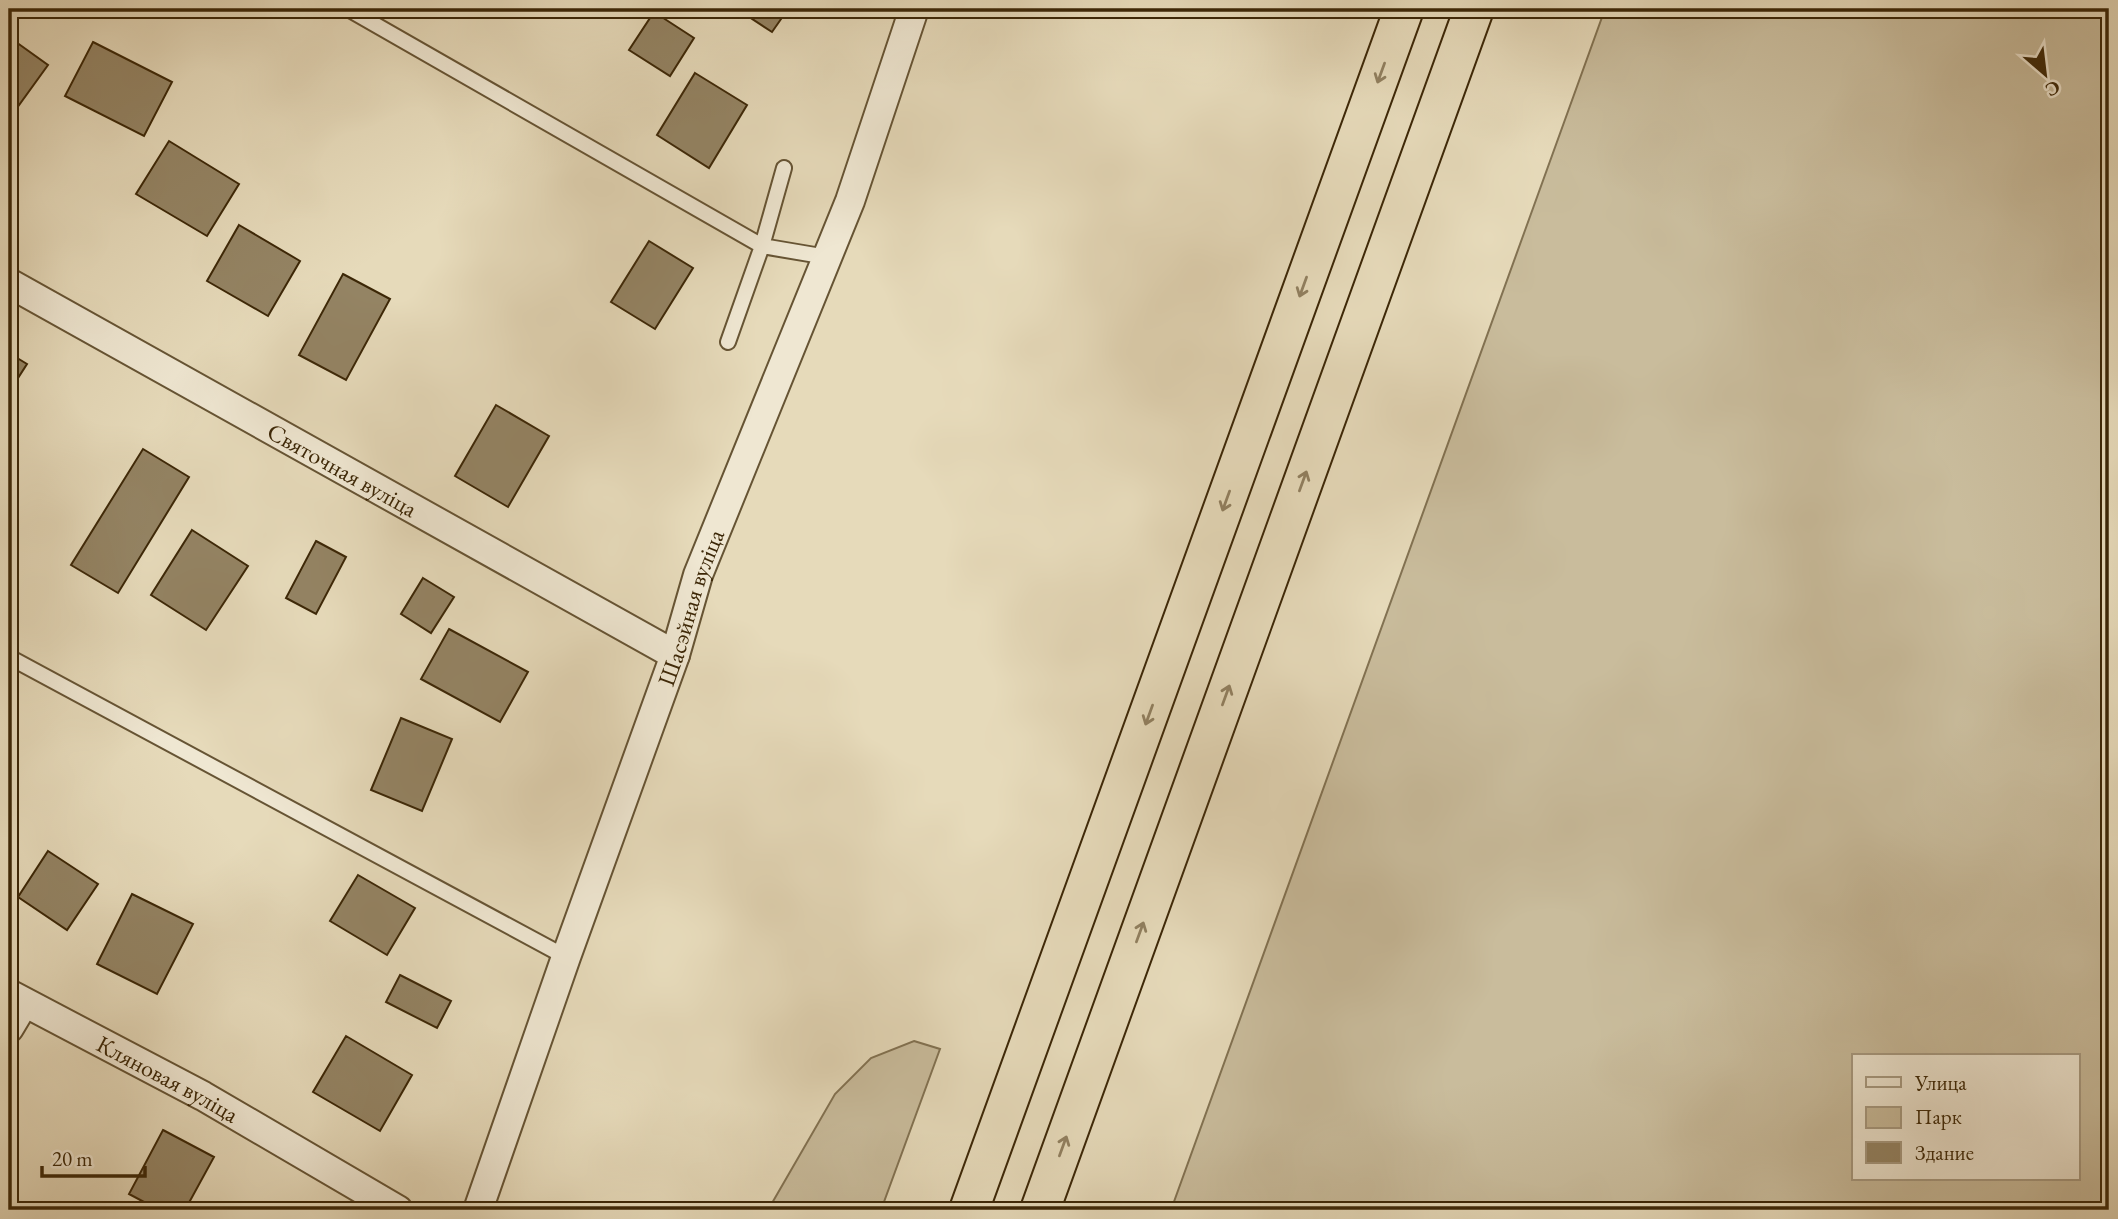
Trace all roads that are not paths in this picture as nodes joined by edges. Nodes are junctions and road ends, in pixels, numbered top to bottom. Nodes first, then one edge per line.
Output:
1 (348, 9) edge
2 (914, 9) edge
3 (1404, 9) edge
4 (1474, 9) edge
5 (785, 168) dead end
6 (762, 246) junction
7 (827, 257) junction
8 (9, 283) edge
9 (727, 342) dead end
10 (675, 655) junction
11 (9, 657) edge
12 (566, 957) junction
13 (16, 998) edge
14 (9, 1028) edge
15 (398, 1210) edge
16 (478, 1210) edge
17 (969, 1210) edge
18 (1040, 1210) edge

1 - 6 lane
2 - 7 street, Шасэйная вуліца
3 -> 17 highway
18 -> 4 highway
5 - 6 lane
6 - 7 lane
6 - 9 lane
7 - 10 street, Шасэйная вуліца
8 - 10 street, Святочная вуліца
10 - 12 street, Шасэйная вуліца
11 - 12 lane
12 - 16 street, Шасэйная вуліца
13 - 14 street
13 - 15 street, Кляновая вуліца

